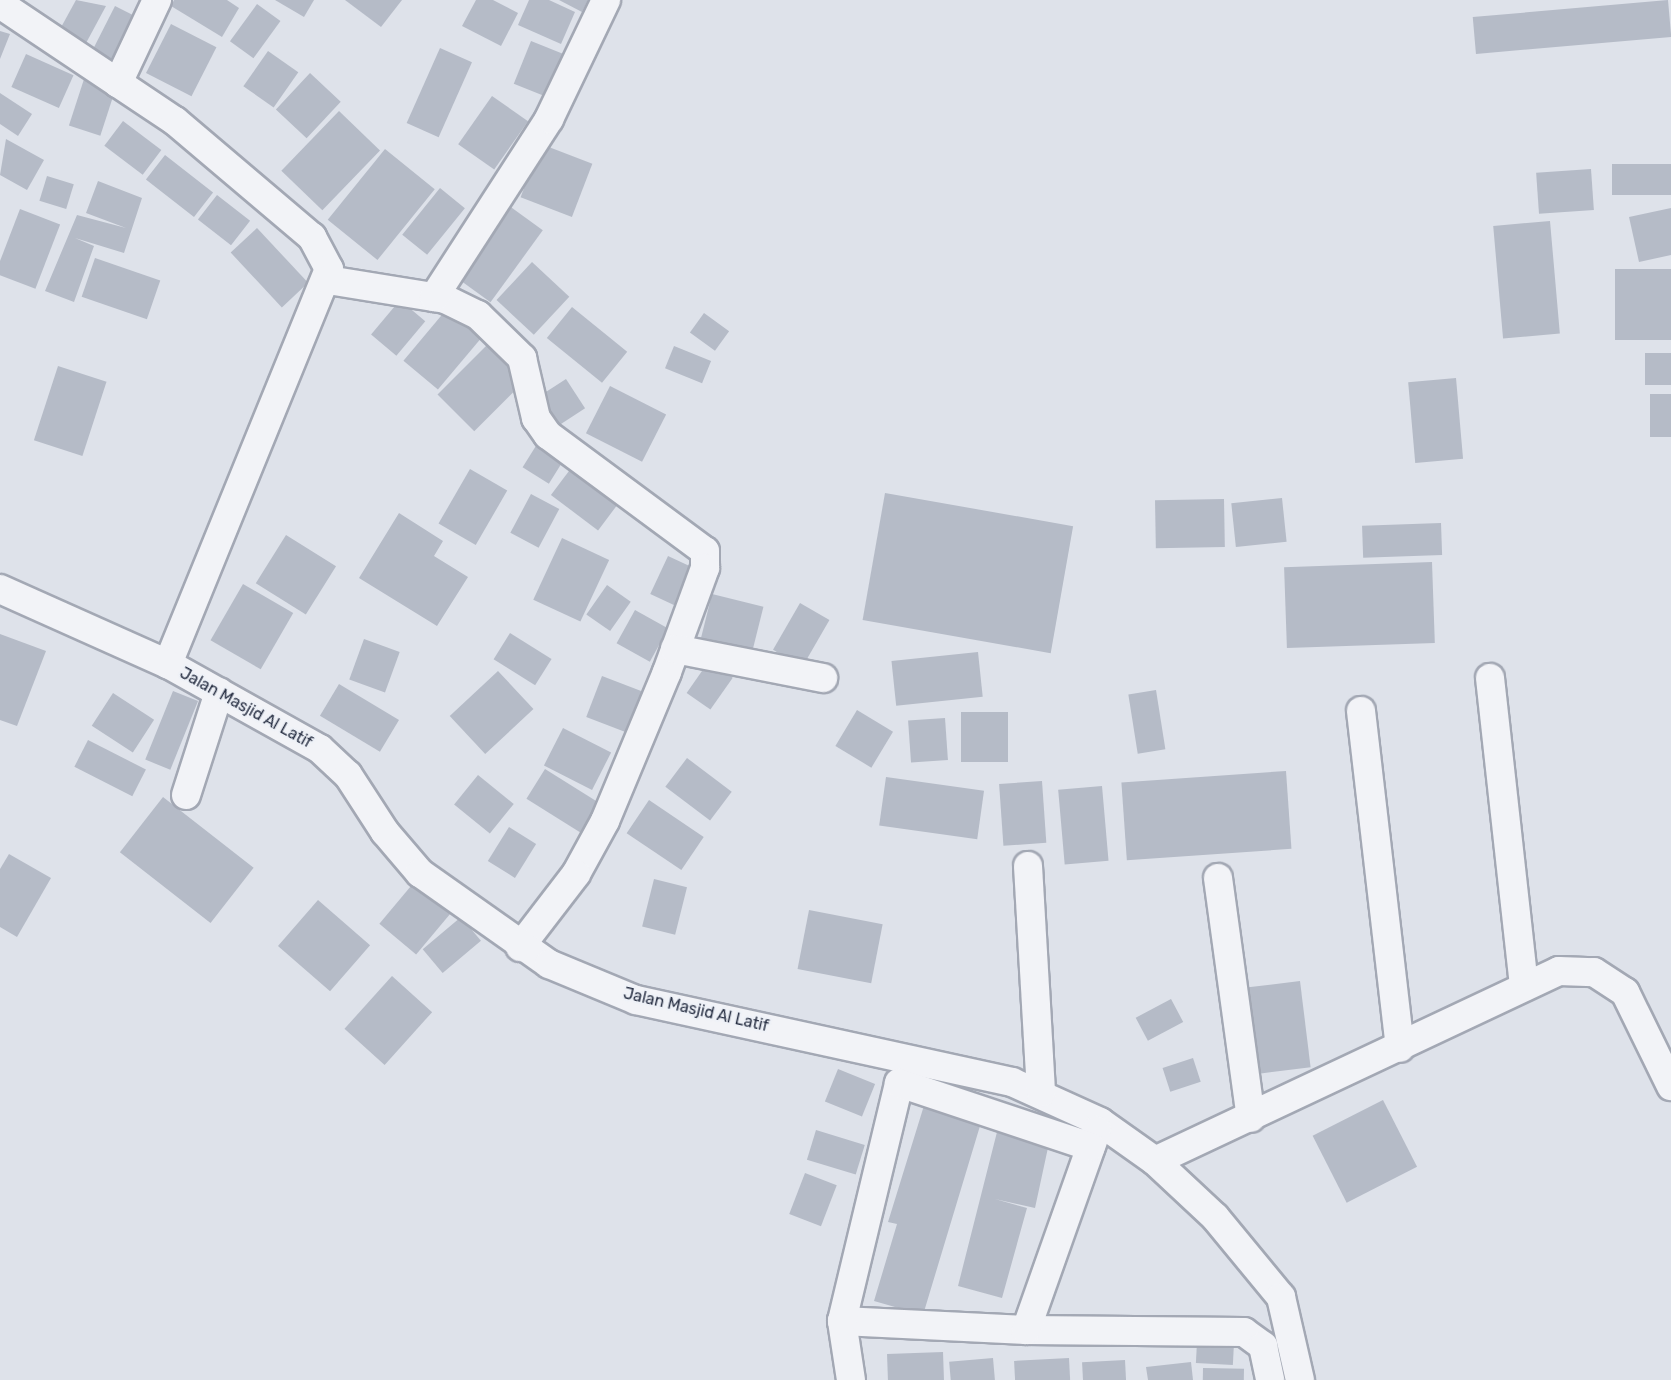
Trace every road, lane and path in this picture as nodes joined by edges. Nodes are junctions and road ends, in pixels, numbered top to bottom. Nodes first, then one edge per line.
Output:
1 (157, 0) edge
2 (606, 0) edge
3 (0, 4) edge
4 (118, 83) junction
5 (328, 280) junction
6 (435, 297) junction
7 (0, 589) edge
8 (675, 649) junction
9 (168, 664) junction
10 (823, 678) dead end
11 (1490, 678) dead end
12 (219, 692) junction
13 (1361, 711) dead end
14 (186, 795) dead end
15 (1028, 866) dead end
16 (1218, 878) dead end
17 (520, 947) junction
18 (1524, 986) junction
19 (1400, 1048) junction
20 (1671, 1086) edge
21 (1041, 1093) junction
22 (1251, 1118) junction
23 (1095, 1135) junction
24 (1155, 1161) junction
25 (842, 1321) junction
26 (1026, 1330) junction
27 (851, 1380) edge
28 (1270, 1380) edge
29 (1300, 1380) edge

1 - 4 street
2 - 6 street
3 - 4 street
4 - 5 street
5 - 6 street
5 - 9 street
6 - 8 street
7 - 9 street, Jalan Masjid Al Latif
8 - 10 street
8 - 17 street
9 - 12 street, Jalan Masjid Al Latif
11 - 18 street
12 - 14 street
12 - 17 street, Jalan Masjid Al Latif
13 - 19 street
15 - 21 street
16 - 22 street
17 - 21 street, Jalan Masjid Al Latif
18 - 19 street
18 - 20 street
19 - 22 street
21 - 23 street, Jalan Masjid Al Latif
22 - 24 street
23 - 24 street, Jalan Masjid Al Latif
23 - 25 street
23 - 26 street
24 - 29 street, Jalan Masjid Al Latif
25 - 26 street
25 - 27 street
26 - 28 street

